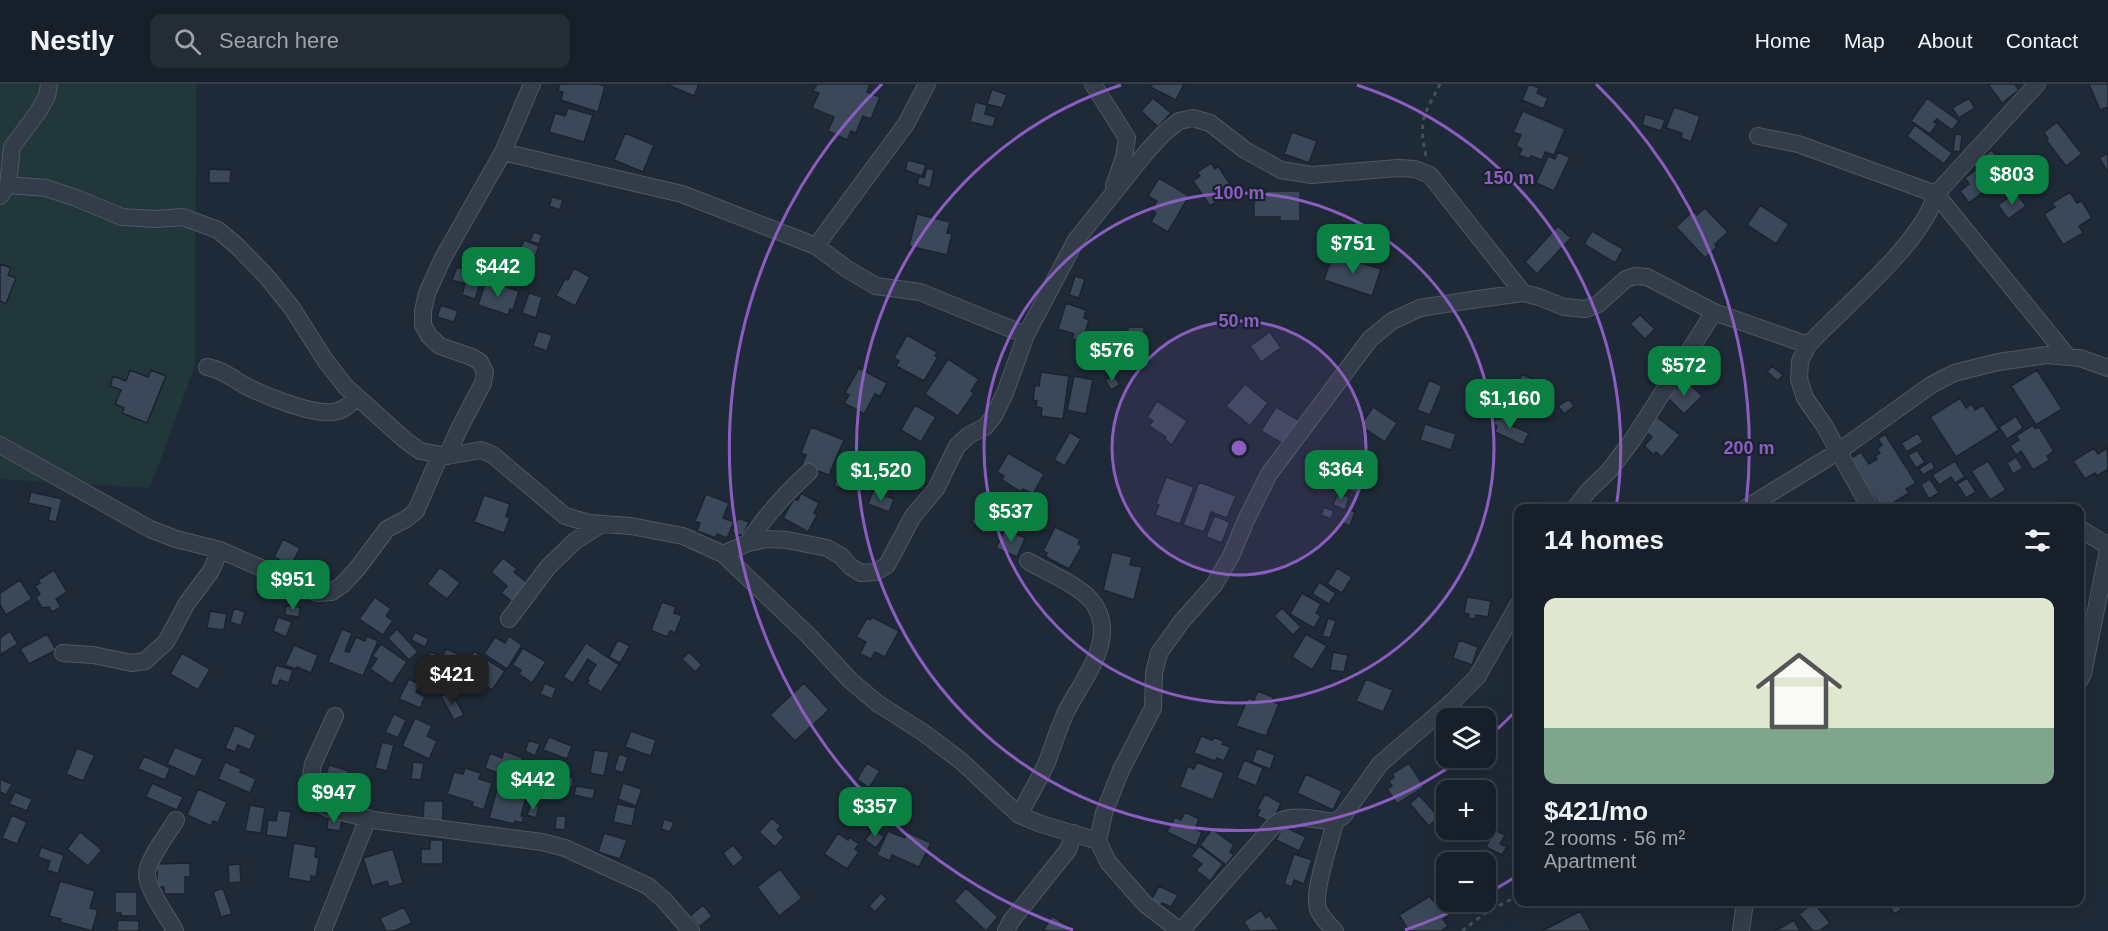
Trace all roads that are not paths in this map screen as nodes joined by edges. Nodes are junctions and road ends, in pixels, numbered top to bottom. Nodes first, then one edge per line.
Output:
1 (49, 84) edge
2 (532, 84) edge
3 (927, 84) edge
4 (1093, 84) edge
5 (2037, 84) edge
6 (1758, 136) dead end
7 (503, 152) junction
8 (4, 191) edge
9 (1936, 194) junction
10 (1110, 197) junction
11 (816, 246) junction
12 (1523, 294) junction
13 (1714, 312) junction
14 (1026, 335) junction
15 (1808, 345) junction
16 (2068, 357) junction
17 (207, 368) dead end
18 (2108, 368) edge
19 (356, 398) junction
20 (0, 445) edge
21 (1839, 451) junction
22 (444, 455) junction
23 (809, 472) dead end
24 (1578, 504) edge
25 (1753, 504) edge
26 (1868, 504) edge
27 (602, 524) junction
28 (2084, 531) edge
29 (748, 543) junction
30 (2108, 548) edge
31 (220, 550) junction
32 (723, 554) junction
33 (1028, 561) dead end
34 (1514, 612) edge
35 (509, 619) dead end
36 (63, 653) dead end
37 (2084, 669) edge
38 (335, 716) dead end
39 (1019, 815) junction
40 (368, 818) junction
41 (176, 820) dead end
42 (1335, 822) junction
43 (1074, 833) junction
44 (1098, 841) junction
45 (1744, 906) edge
46 (176, 931) edge
47 (323, 931) edge
48 (691, 931) edge
49 (1006, 931) edge
50 (1180, 931) edge
51 (1335, 931) edge
52 (1741, 931) edge

1 - 8 street
2 - 7 street
3 - 11 street
4 - 10 street
5 - 9 street
6 - 9 street
7 - 11 street
7 - 22 street
8 - 19 street
9 - 15 street
9 - 16 street
10 - 12 street
10 - 14 street
11 - 14 street
12 - 13 street
12 - 44 street
13 - 15 street
13 - 24 street
14 - 29 street
15 - 21 street
16 - 18 street
16 - 21 street
17 - 19 street
19 - 22 street
20 - 31 street
21 - 25 street
21 - 26 street
22 - 27 street
22 - 31 street
23 - 29 street
27 - 32 street
27 - 35 street
28 - 30 street
29 - 32 street
30 - 37 street
31 - 36 street
32 - 39 street
33 - 39 street
34 - 42 street
38 - 40 street
39 - 43 street
40 - 47 street
40 - 48 street
41 - 46 street
42 - 50 street
42 - 51 street
43 - 44 street
43 - 49 street
44 - 50 street
45 - 52 street

